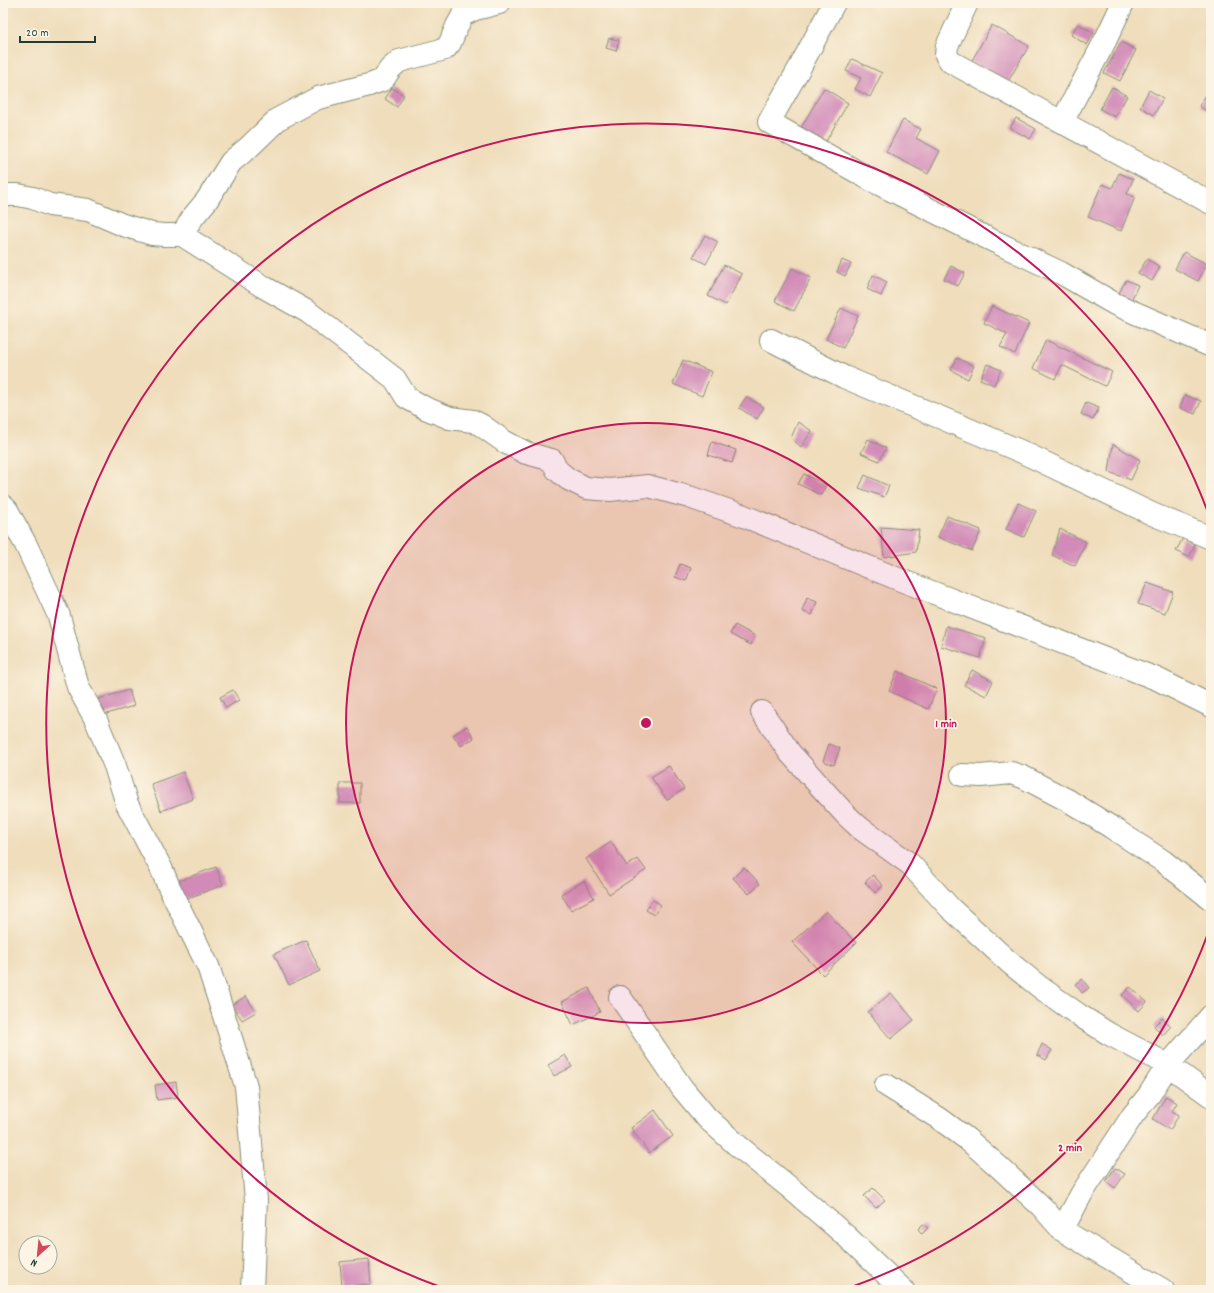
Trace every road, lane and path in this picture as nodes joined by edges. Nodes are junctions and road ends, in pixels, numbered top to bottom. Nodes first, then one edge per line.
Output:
1 (499, 3) edge
2 (834, 3) edge
3 (967, 3) edge
4 (1122, 3) edge
5 (1062, 122) junction
6 (3, 195) edge
7 (1210, 199) edge
8 (182, 235) junction
9 (771, 340) dead end
10 (1211, 346) edge
11 (3, 506) edge
12 (1211, 538) edge
13 (1211, 706) edge
14 (762, 712) dead end
15 (962, 775) dead end
16 (1211, 899) edge
17 (620, 997) dead end
18 (1211, 1016) edge
19 (1168, 1065) junction
20 (886, 1085) dead end
21 (1211, 1096) edge
22 (1062, 1230) junction
23 (252, 1290) edge
24 (903, 1290) edge
25 (1163, 1290) edge

1 - 8 street
2 - 10 street
3 - 5 street
4 - 5 street
5 - 7 street
6 - 8 street
8 - 13 street
9 - 12 street
11 - 23 street
14 - 19 street
15 - 16 street
17 - 24 street
18 - 19 street
19 - 21 street
19 - 22 street
20 - 22 street
22 - 25 street

